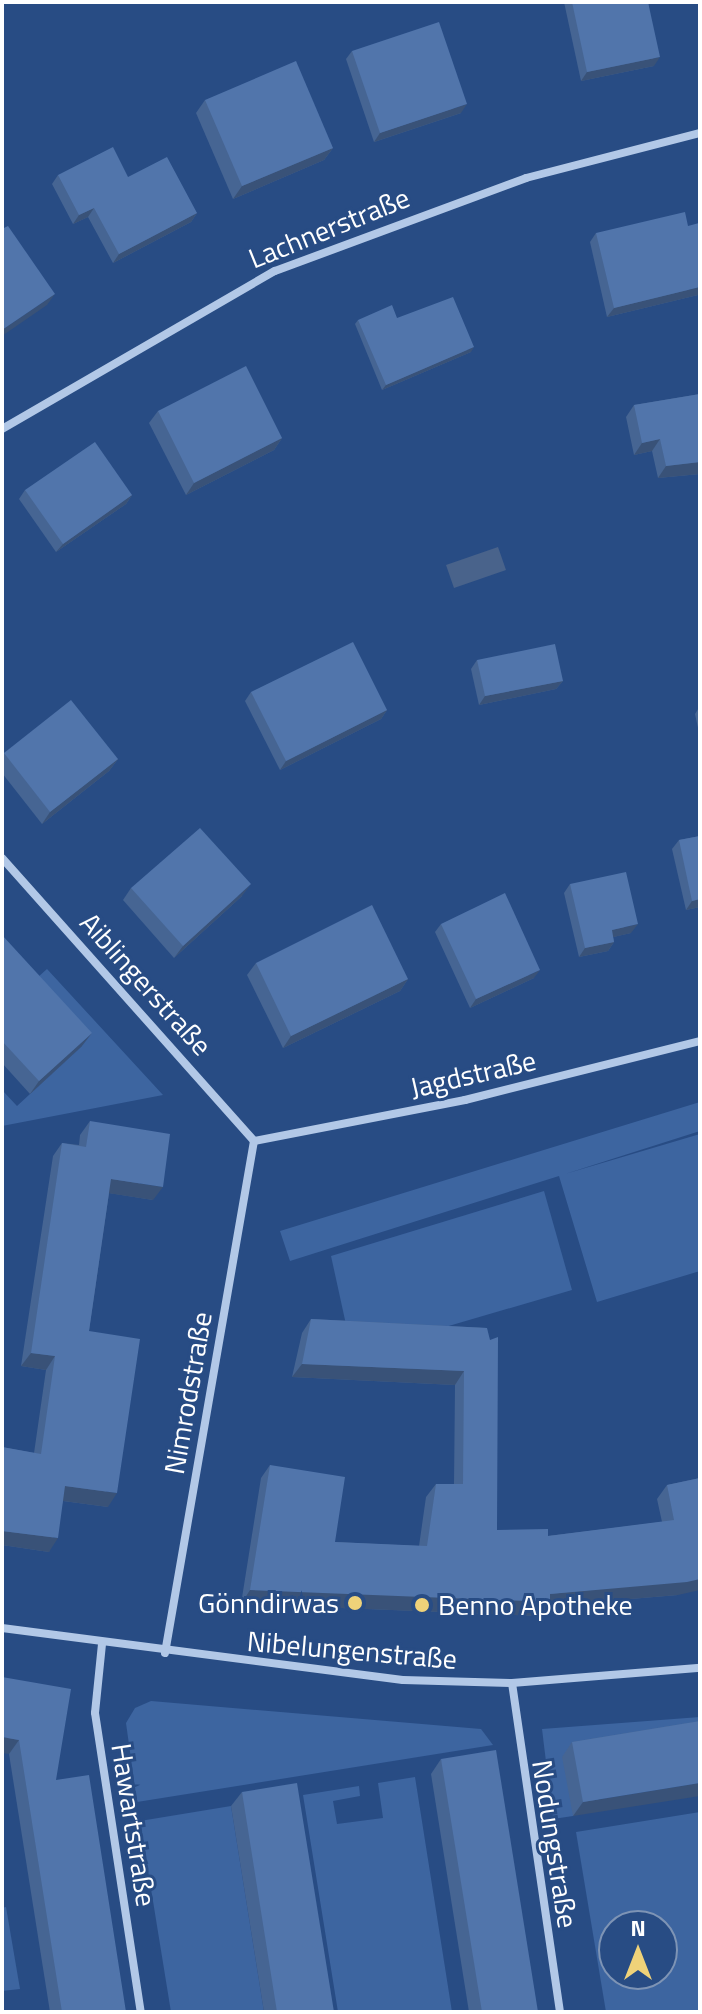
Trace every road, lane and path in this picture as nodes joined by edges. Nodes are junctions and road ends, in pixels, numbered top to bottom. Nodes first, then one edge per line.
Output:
1 (700, 133) edge
2 (2, 429) edge
3 (2, 858) edge
4 (700, 1041) edge
5 (254, 1141) junction
6 (2, 1628) edge
7 (102, 1644) junction
8 (165, 1653) junction
9 (700, 1668) edge
10 (512, 1683) junction
11 (141, 2012) edge
12 (560, 2012) edge

1 - 2 street, Lachnerstraße
3 - 5 street, Aiblingerstraße
4 - 5 street, Jagdstraße
5 - 8 street, Nimrodstraße
6 - 7 street, Nibelungenstraße
7 - 8 street, Nibelungenstraße
7 - 11 street, Hawartstraße
8 - 10 street, Nibelungenstraße
9 - 10 street, Nibelungenstraße
10 - 12 street, Nodungstraße

